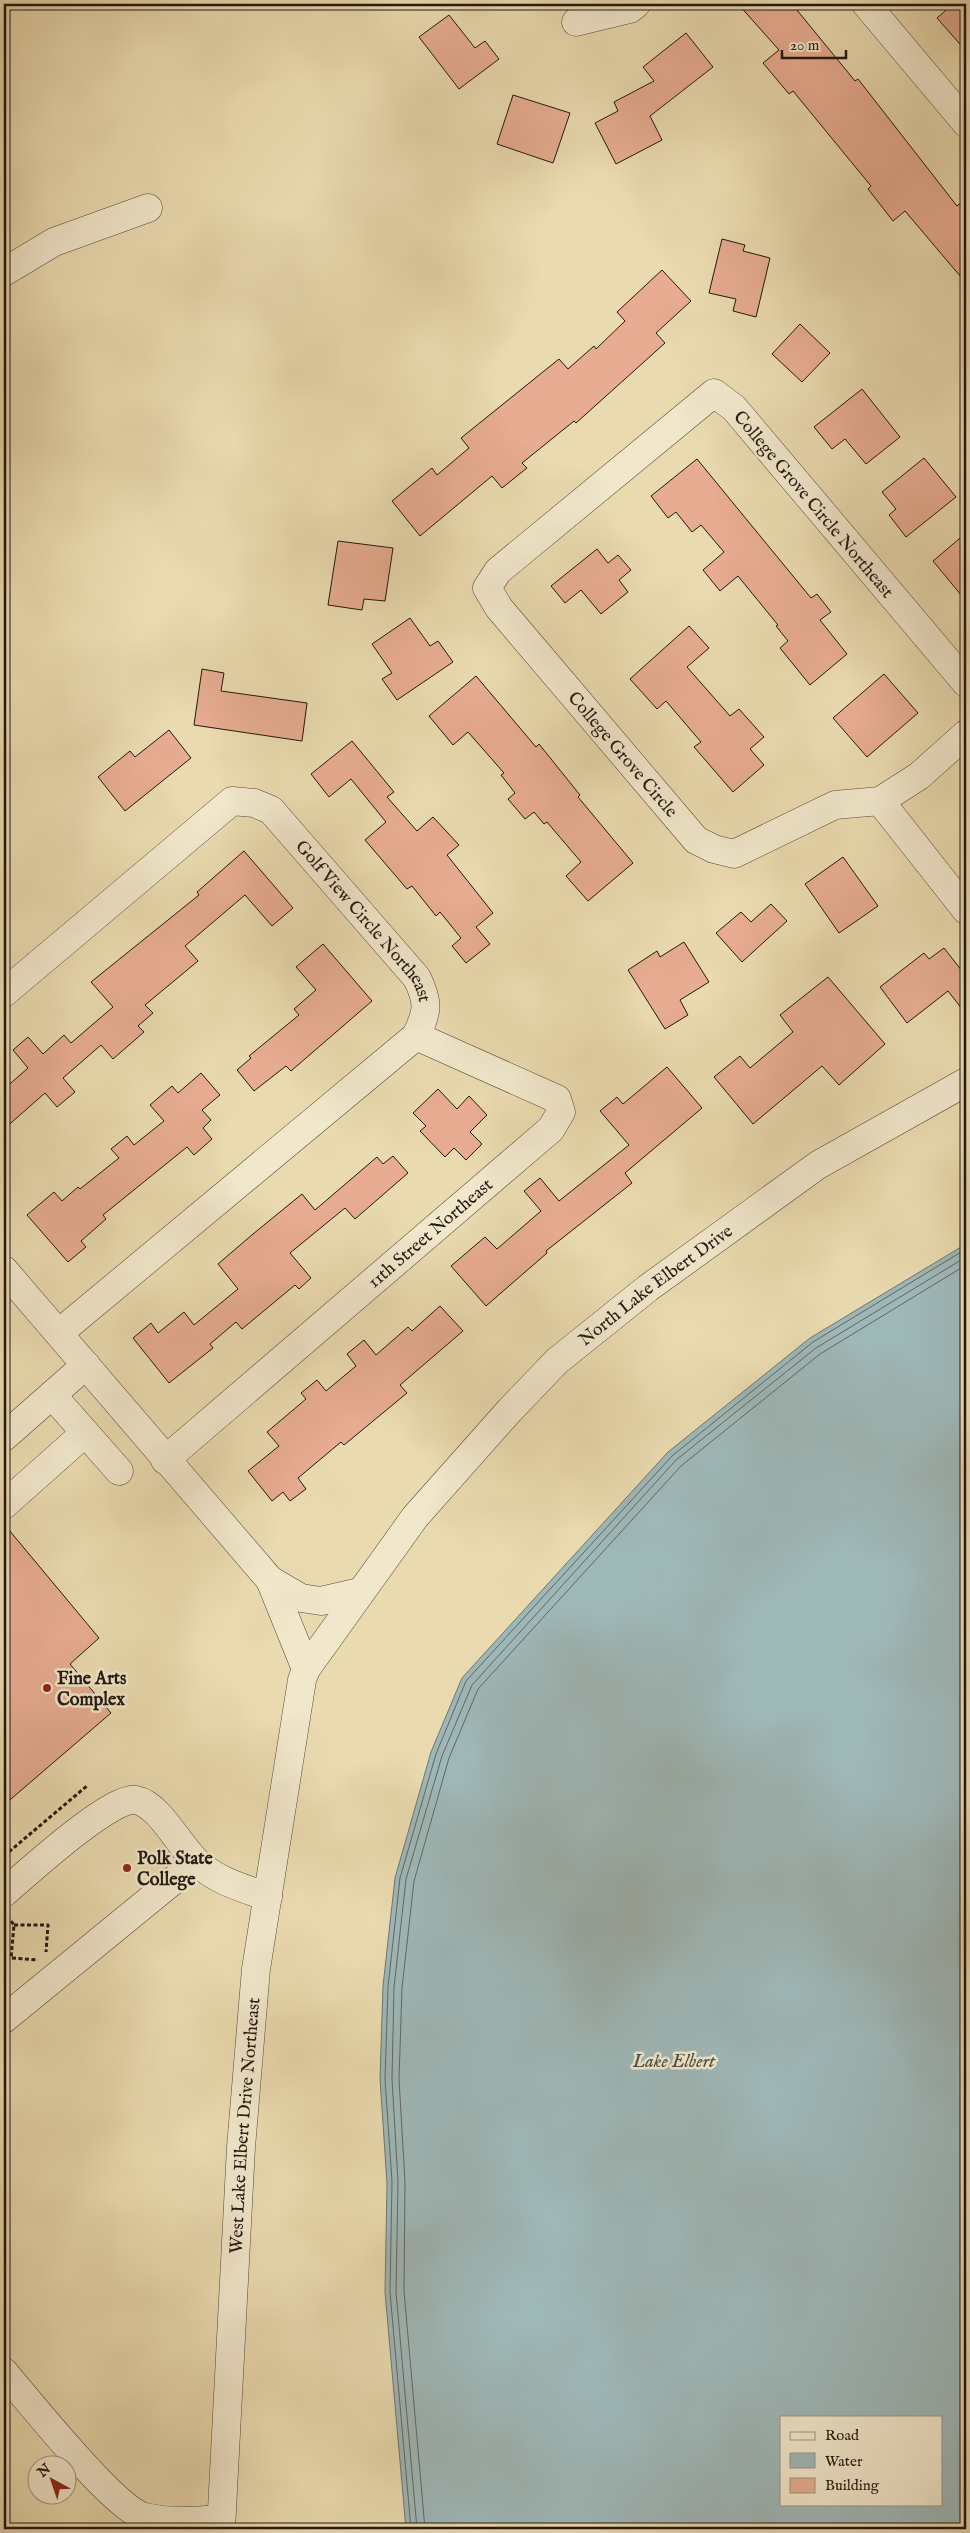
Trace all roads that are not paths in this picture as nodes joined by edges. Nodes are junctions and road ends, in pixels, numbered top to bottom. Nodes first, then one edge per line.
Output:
1 (636, 4) edge
2 (866, 4) edge
3 (576, 22) dead end
4 (966, 123) edge
5 (148, 208) dead end
6 (4, 272) edge
7 (556, 523) joint
8 (966, 683) edge
9 (966, 734) edge
10 (880, 801) junction
11 (966, 910) edge
12 (4, 993) edge
13 (416, 1036) junction
14 (966, 1082) edge
15 (4, 1270) edge
16 (60, 1333) junction
17 (86, 1365) junction
18 (52, 1395) junction
19 (85, 1433) junction
20 (4, 1437) edge
21 (166, 1460) junction
22 (119, 1471) dead end
23 (4, 1505) edge
24 (270, 1580) junction
25 (360, 1592) junction
26 (306, 1669) junction
27 (196, 1862) junction
28 (4, 1893) edge
29 (268, 1897) junction
30 (4, 2019) edge
31 (4, 2372) edge
32 (219, 2526) edge

1 - 3 street
2 - 4 street
5 - 6 street
7 - 8 street, College Grove Circle Northeast
7 - 10 street, College Grove Circle
9 - 10 street
10 - 11 street
12 - 13 street, Golf View Circle Northeast
13 - 16 street, Golf View Circle Northeast
13 - 21 street, 11th Street Northeast
14 - 25 street, North Lake Elbert Drive
15 - 16 street
16 - 17 street
17 - 18 street
17 - 21 street
18 - 19 street
18 - 20 street
19 - 22 street
19 - 23 street
21 - 24 street
24 - 25 street
24 - 26 street
25 - 26 street, North Lake Elbert Drive
26 - 29 street, West Lake Elbert Drive Northeast
27 - 28 street
27 - 29 street
27 - 30 street
29 - 32 street, West Lake Elbert Drive Northeast
31 - 32 street

